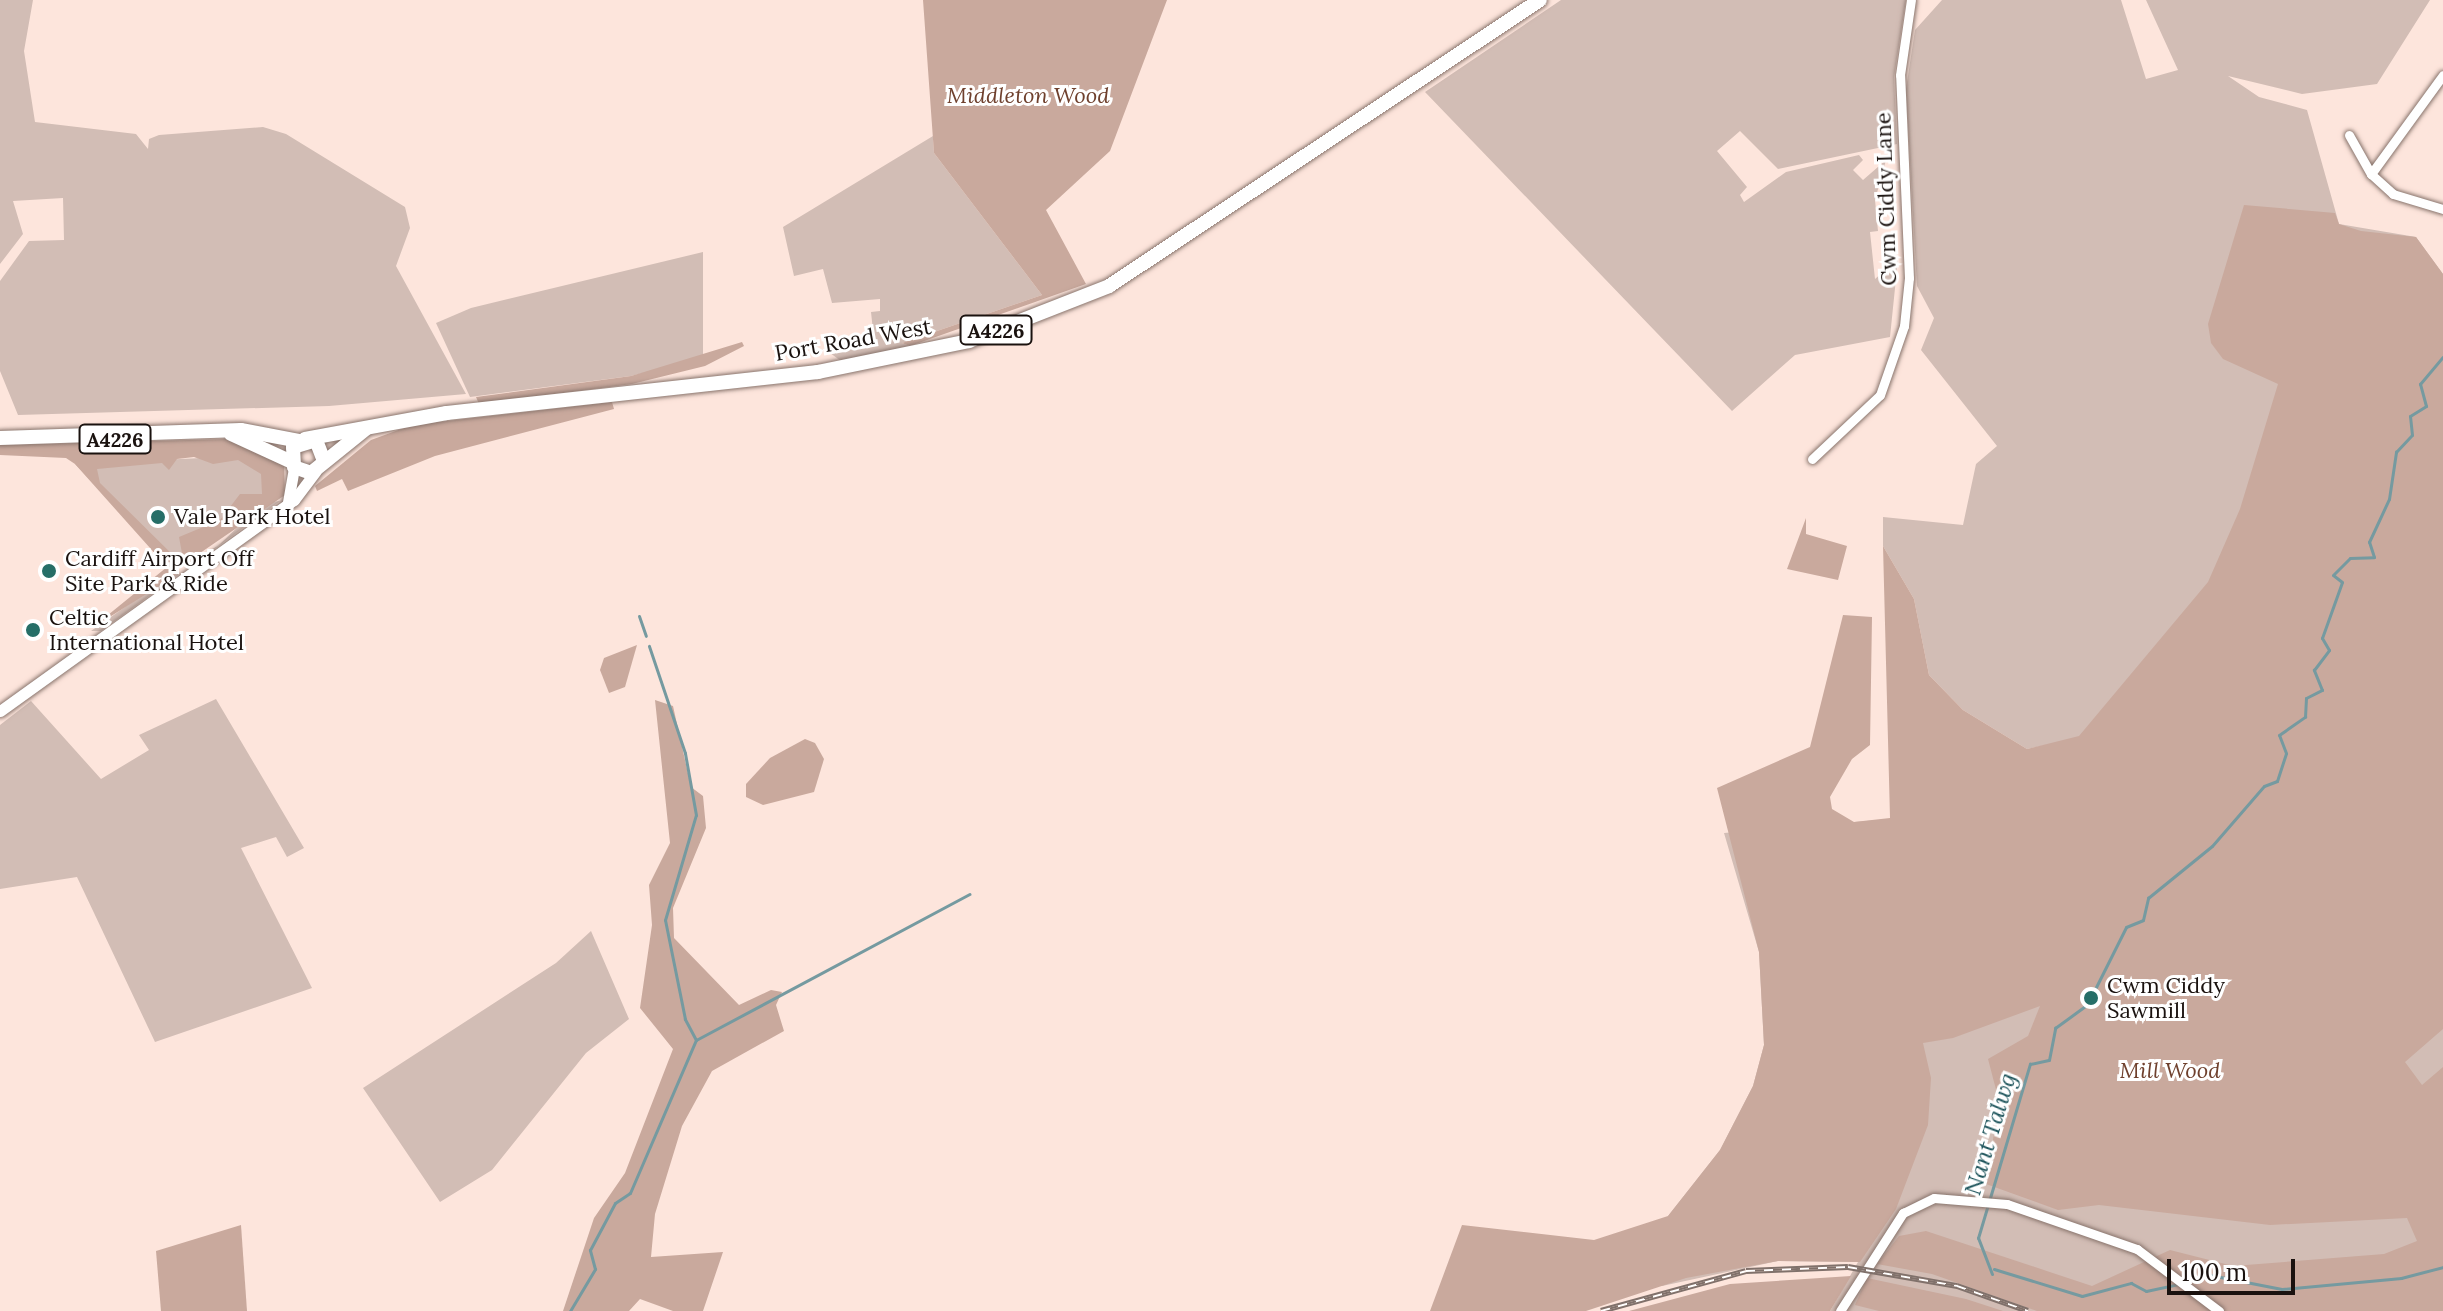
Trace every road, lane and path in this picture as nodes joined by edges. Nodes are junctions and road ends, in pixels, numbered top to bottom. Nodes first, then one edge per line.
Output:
1 (1540, 0) edge
2 (1911, 0) edge
3 (2442, 79) edge
4 (2349, 135) dead end
5 (2371, 174) junction
6 (2443, 209) edge
7 (367, 428) junction
8 (230, 434) junction
9 (0, 438) edge
10 (302, 440) junction
11 (1812, 459) dead end
12 (293, 464) junction
13 (320, 466) junction
14 (288, 502) junction
15 (0, 711) edge
16 (1840, 1311) edge
17 (2219, 1311) edge

1 - 7 main road, Port Road West / A4226
2 - 11 street, Cwm Ciddy Lane
3 - 5 street
4 - 5 street
5 - 6 street
7 - 10 main road, Port Road West / A4226
7 - 13 main road
8 - 9 main road, A4226
8 - 10 main road, A4226
8 - 12 main road, A4226
10 - 12 main road
10 - 13 main road
12 - 13 main road, A4226
12 - 14 street
13 - 14 street
14 - 15 street
16 - 17 street

